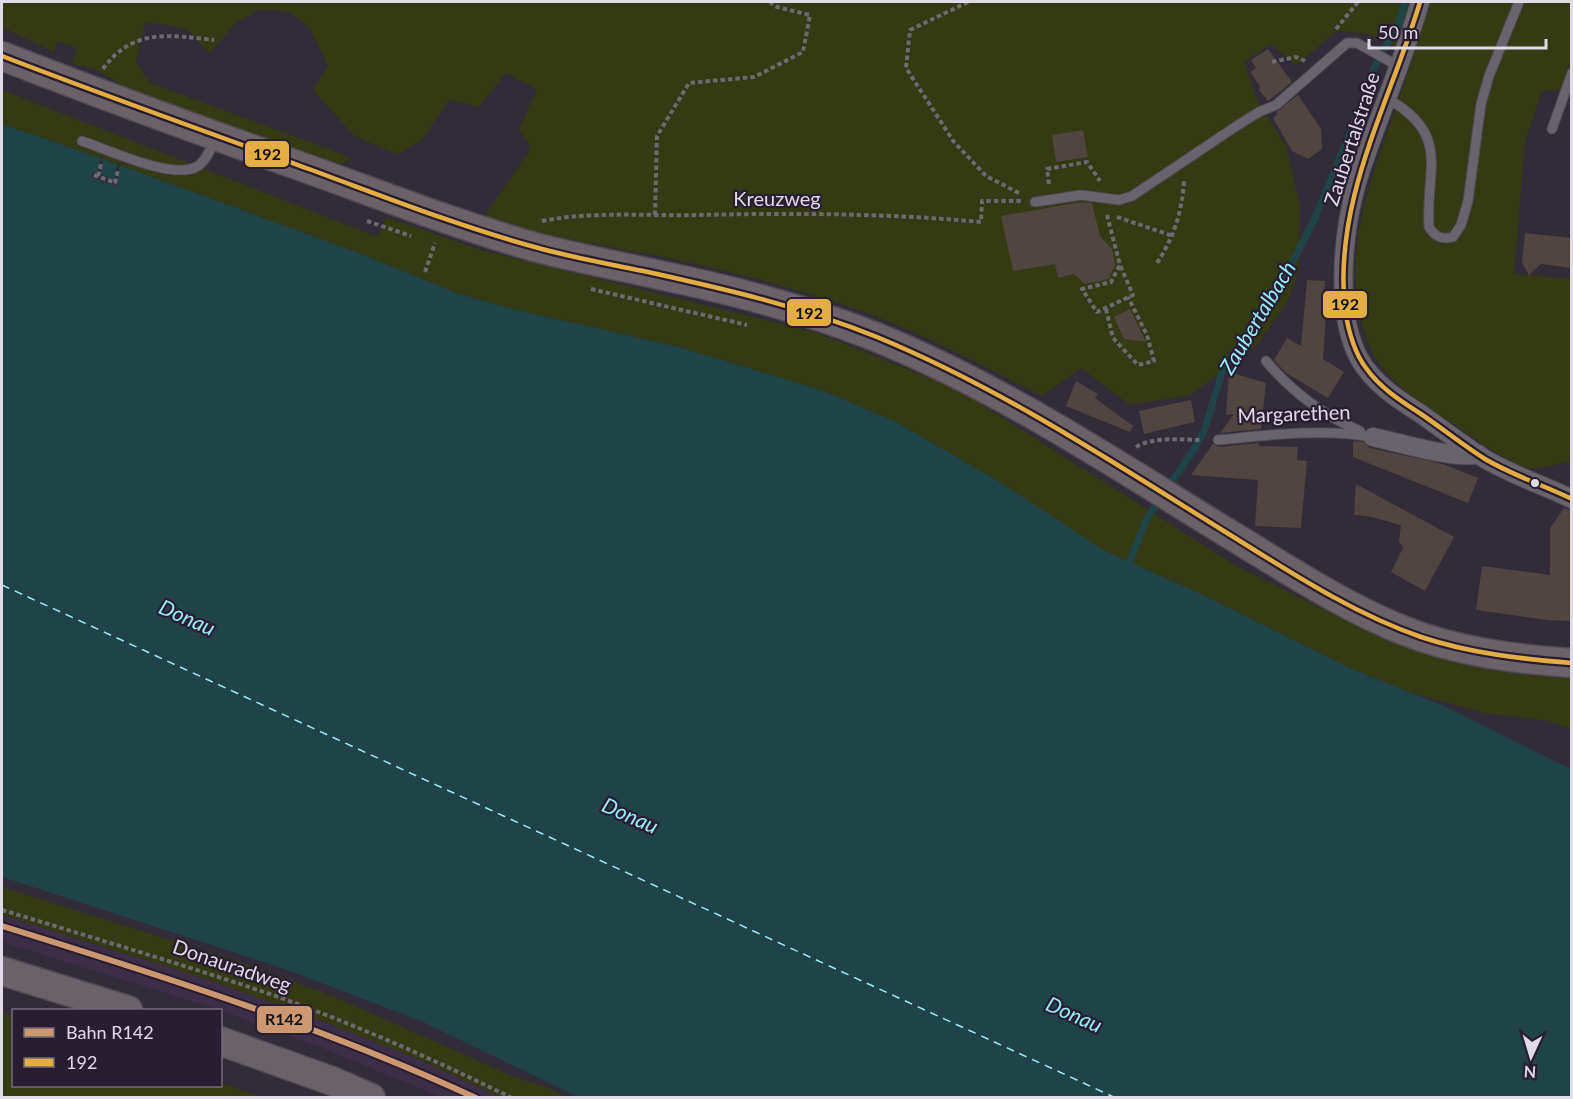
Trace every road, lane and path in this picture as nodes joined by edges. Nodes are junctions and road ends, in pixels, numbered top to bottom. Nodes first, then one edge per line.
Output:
1 (770, 2) edge
2 (968, 2) edge
3 (1420, 2) edge
4 (1519, 2) edge
5 (214, 40) dead end
6 (2, 56) edge
7 (1272, 62) dead end
8 (1306, 62) dead end
9 (1394, 64) junction
10 (1572, 73) edge
11 (94, 91) junction
12 (1388, 99) junction
13 (1552, 129) dead end
14 (216, 136) junction
15 (82, 141) dead end
16 (1087, 162) dead end
17 (1178, 166) junction
18 (1047, 169) dead end
19 (94, 175) dead end
20 (117, 184) dead end
21 (1104, 197) junction
22 (1035, 201) junction
23 (1107, 214) junction
24 (655, 215) junction
25 (366, 220) dead end
26 (1173, 236) junction
27 (414, 237) dead end
28 (505, 238) junction
29 (430, 241) dead end
30 (1157, 262) dead end
31 (1120, 265) junction
32 (425, 272) dead end
33 (582, 287) dead end
34 (1128, 297) junction
35 (1106, 309) junction
36 (751, 326) dead end
37 (1266, 362) dead end
38 (1373, 436) junction
39 (1186, 440) dead end
40 (1218, 440) dead end
41 (1133, 449) dead end
42 (1478, 454) junction
43 (1572, 499) edge
44 (1572, 663) edge
45 (2, 910) edge
46 (2, 971) edge
47 (122, 1009) edge
48 (222, 1042) edge
49 (370, 1098) edge
50 (512, 1098) edge

1 - 24 path
2 - 22 path
3 - 9 street, Zaubertalstraße
4 - 12 lane
5 - 11 path
6 - 11 main road
7 - 8 path
9 - 12 street, Zaubertalstraße
9 - 17 lane
10 - 13 lane
11 - 14 main road
12 - 42 street, Zaubertalstraße
14 - 15 lane
14 - 28 main road
16 - 18 path
17 - 21 lane
17 - 26 path
19 - 20 path
21 - 22 lane
21 - 23 path
22 - 24 path, Kreuzweg
23 - 26 path
23 - 31 path
24 - 28 path, Kreuzweg
25 - 27 path
26 - 30 path
28 - 44 main road
29 - 32 path
31 - 34 path
31 - 35 path
33 - 36 path
34 - 35 path
34 - 35 path
37 - 38 lane
38 - 40 lane, Margarethen
38 - 42 street, Margarethen
39 - 41 path
42 - 43 street, Zaubertalstraße
45 - 50 path, Donauradweg
46 - 47 main road
48 - 49 main road

